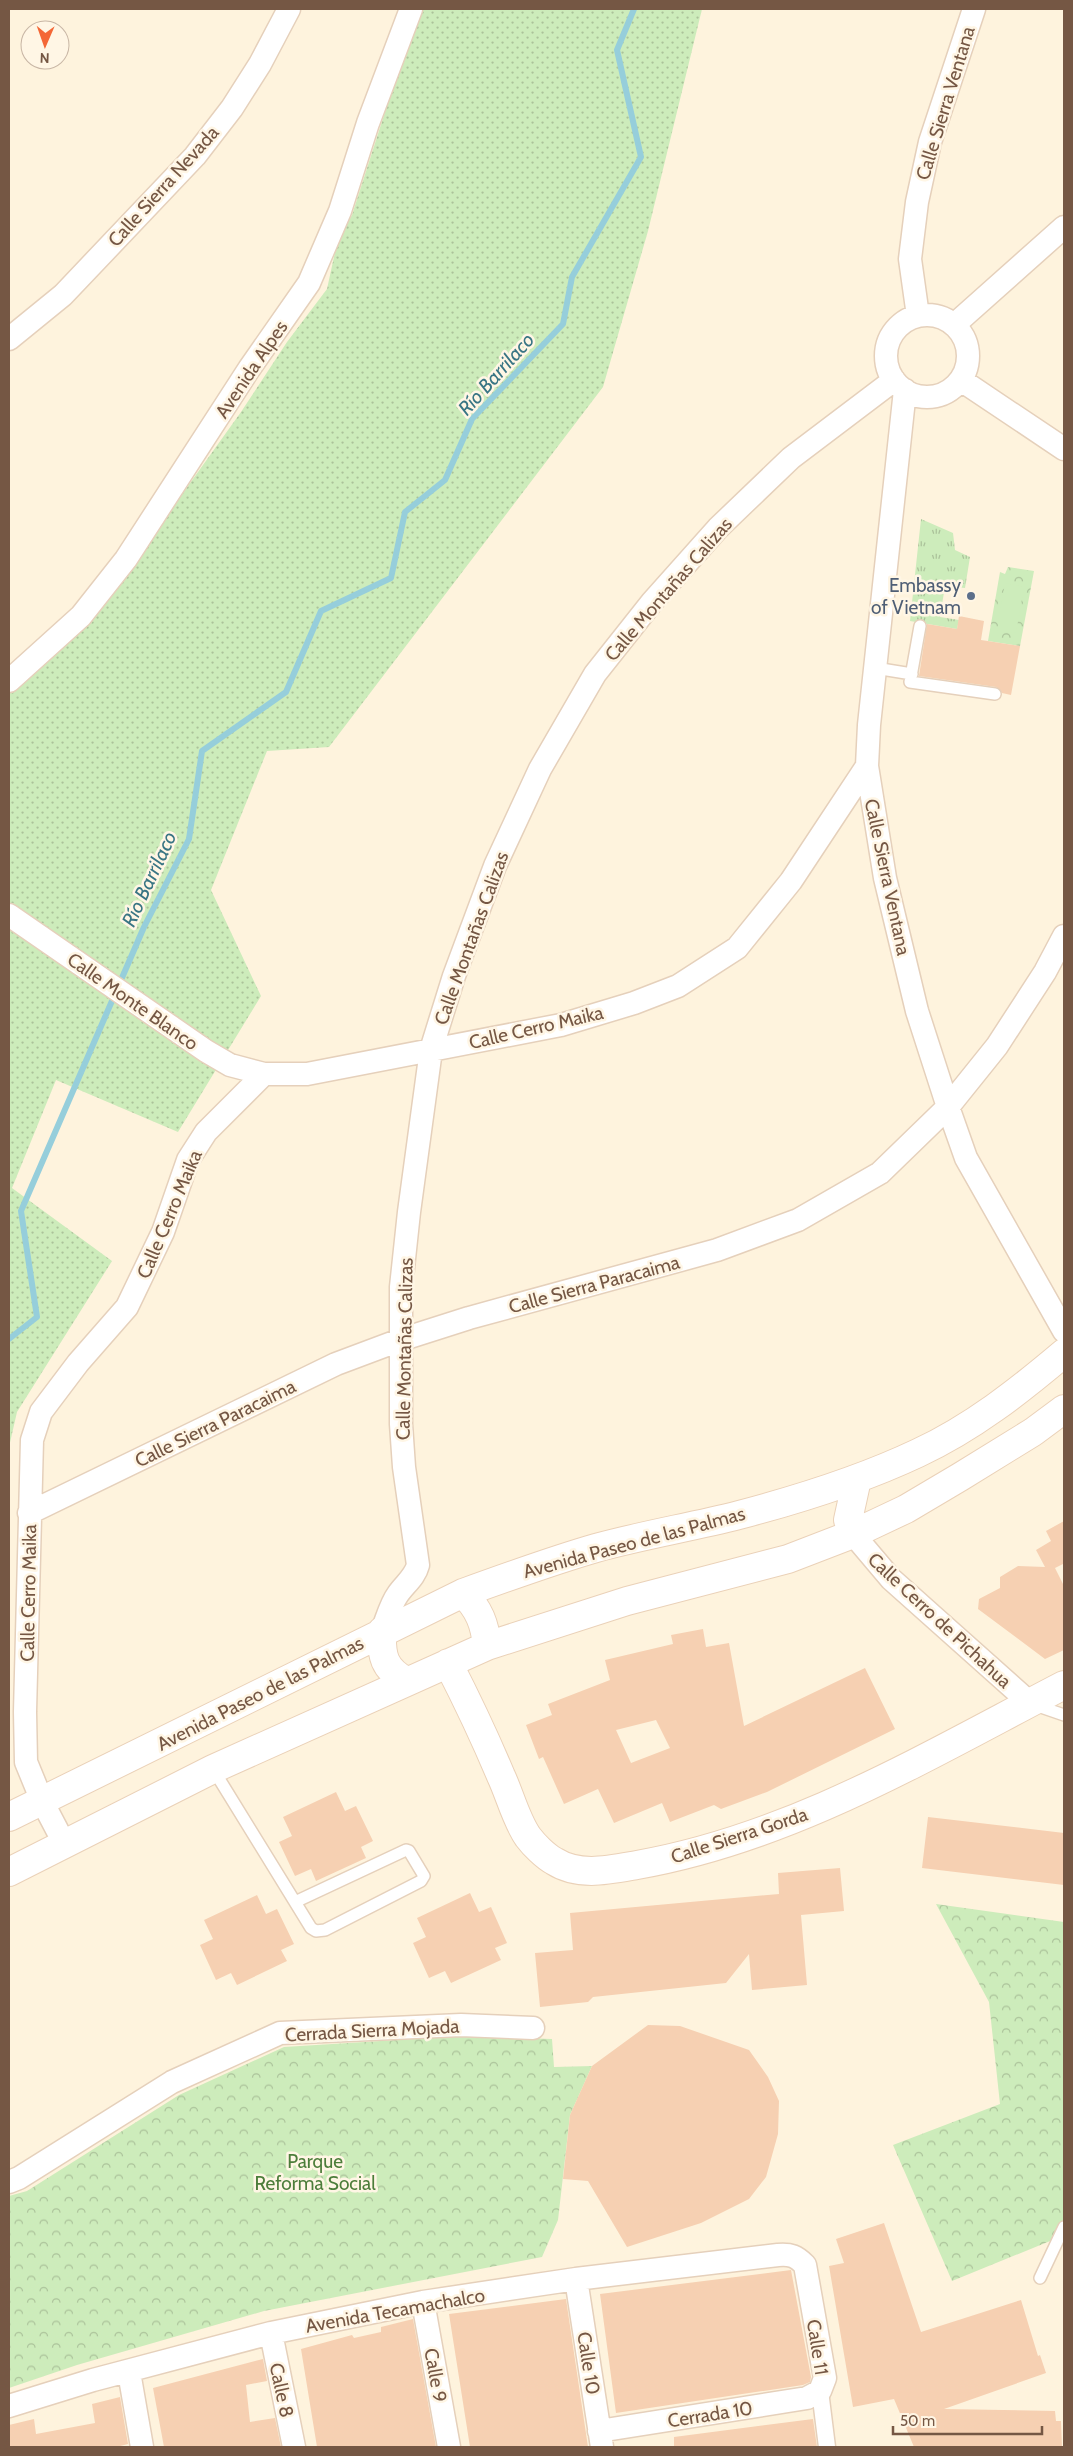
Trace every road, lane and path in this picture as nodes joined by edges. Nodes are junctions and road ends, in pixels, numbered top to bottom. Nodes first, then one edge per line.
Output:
1 (289, 9) edge
2 (411, 9) edge
3 (974, 9) edge
4 (1064, 228) edge
5 (918, 316) junction
6 (954, 325) junction
7 (9, 339) edge
8 (961, 380) junction
9 (900, 385) junction
10 (1064, 449) edge
11 (920, 626) dead end
12 (875, 668) junction
13 (912, 674) junction
14 (9, 681) edge
15 (995, 694) dead end
16 (867, 766) junction
17 (9, 915) edge
18 (1064, 936) edge
19 (431, 1050) junction
20 (264, 1074) junction
21 (948, 1107) junction
22 (1064, 1331) edge
23 (400, 1340) junction
24 (1064, 1353) edge
25 (1064, 1409) edge
26 (856, 1479) junction
27 (29, 1513) junction
28 (853, 1534) junction
29 (463, 1593) junction
30 (382, 1631) junction
31 (487, 1646) junction
32 (448, 1663) junction
33 (406, 1681) junction
34 (1064, 1685) edge
35 (1030, 1703) junction
36 (1064, 1715) edge
37 (213, 1769) junction
38 (42, 1800) junction
39 (9, 1817) edge
40 (65, 1845) junction
41 (9, 1872) edge
42 (295, 1902) junction
43 (533, 2028) dead end
44 (9, 2182) edge
45 (1064, 2228) edge
46 (790, 2254) joint
47 (1040, 2278) dead end
48 (576, 2279) junction
49 (423, 2302) junction
50 (271, 2333) junction
51 (129, 2372) junction
52 (820, 2391) junction
53 (9, 2406) edge
54 (600, 2439) edge
55 (142, 2447) edge
56 (294, 2447) edge
57 (449, 2447) edge
58 (827, 2447) edge

1 - 7 street, Calle Sierra Nevada
2 - 14 street, Avenida Alpes
3 - 5 street, Calle Sierra Ventana
4 - 6 street
5 - 6 street
5 - 9 street
6 - 8 street
8 - 9 street
8 - 10 street
9 - 12 street, Calle Sierra Ventana
9 - 19 street, Calle Montañas Calizas
11 - 13 lane
12 - 13 lane
12 - 16 street, Calle Sierra Ventana
13 - 15 lane
16 - 19 street, Calle Cerro Maika
16 - 21 street, Calle Sierra Ventana
17 - 20 street, Calle Monte Blanco
18 - 21 street, Calle Sierra Paracaima
19 - 20 street, Calle Cerro Maika
19 - 23 street, Calle Montañas Calizas
20 - 27 street, Calle Cerro Maika
21 - 22 street, Calle Sierra Ventana
21 - 23 street, Calle Sierra Paracaima
23 - 27 street, Calle Sierra Paracaima
23 - 30 street, Calle Montañas Calizas
24 - 26 main road, Avenida Paseo de las Palmas
25 - 28 main road
26 - 28 main road
26 - 29 main road, Avenida Paseo de las Palmas
27 - 38 street, Calle Cerro Maika
28 - 31 main road
28 - 35 street, Calle Cerro de Pichahua
29 - 30 main road, Avenida Paseo de las Palmas
29 - 31 main road
30 - 33 main road
30 - 38 main road, Avenida Paseo de las Palmas
31 - 32 main road
32 - 33 main road
32 - 35 main road, Calle Sierra Gorda
33 - 37 main road
34 - 35 main road, Calle Sierra Gorda
35 - 36 lane
37 - 40 main road
37 - 42 lane
38 - 39 main road, Avenida Paseo de las Palmas
38 - 40 street, Calle Cerro Maika
40 - 41 main road
42 - 42 lane
43 - 44 street, Cerrada Sierra Mojada
45 - 47 lane
46 - 48 street, Avenida Tecamachalco
46 - 52 street, Calle 11
48 - 49 street, Avenida Tecamachalco
48 - 54 street, Calle 10
49 - 50 street, Avenida Tecamachalco
49 - 57 street, Calle 9
50 - 51 street, Avenida Tecamachalco
50 - 56 street, Calle 8
51 - 53 street, Avenida Tecamachalco
51 - 55 street
52 - 54 street, Cerrada 10
52 - 58 street, Calle 11

